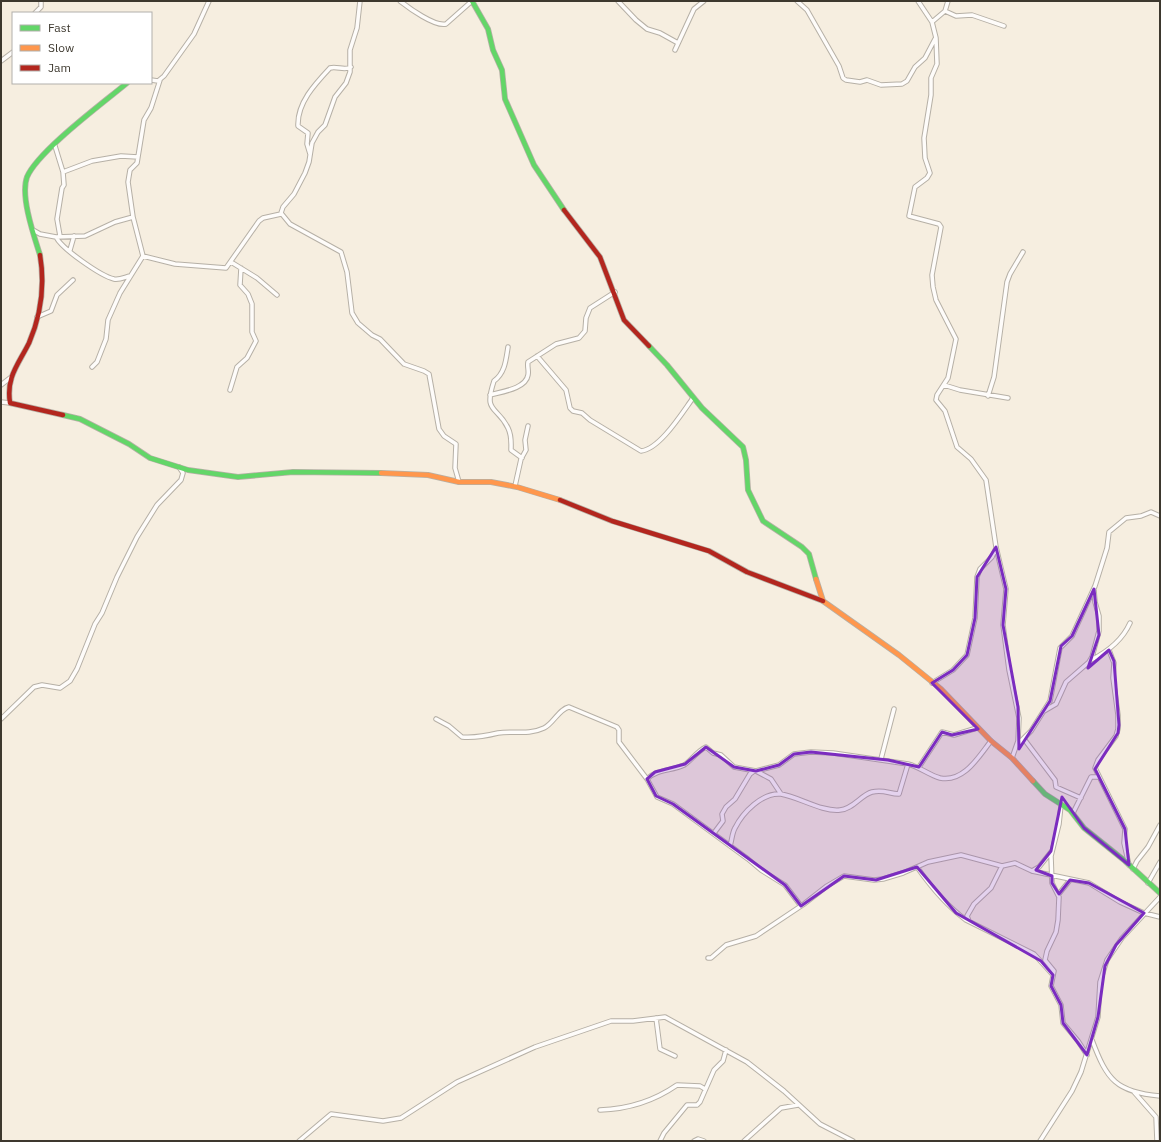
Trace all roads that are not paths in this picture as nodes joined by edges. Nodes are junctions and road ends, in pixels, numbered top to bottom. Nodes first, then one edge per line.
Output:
1 (41, 1) edge
2 (209, 1) edge
3 (360, 1) edge
4 (400, 1) edge
5 (472, 1) edge
6 (618, 1) edge
7 (704, 1) edge
8 (797, 1) edge
9 (918, 1) edge
10 (948, 1) edge
11 (945, 11) junction
12 (35, 12) edge
13 (932, 22) junction
14 (1004, 26) dead end
15 (936, 38) junction
16 (678, 42) junction
17 (675, 50) dead end
18 (12, 53) edge
19 (1, 61) edge
20 (351, 67) junction
21 (152, 80) edge
22 (160, 80) junction
23 (126, 84) edge
24 (55, 146) junction
25 (310, 155) junction
26 (138, 157) junction
27 (63, 172) junction
28 (281, 214) junction
29 (133, 217) junction
30 (33, 230) junction
31 (74, 236) junction
32 (58, 237) junction
33 (70, 250) junction
34 (1022, 252) dead end
35 (143, 256) junction
36 (231, 262) junction
37 (241, 268) junction
38 (130, 276) junction
39 (73, 280) dead end
40 (615, 292) junction
41 (277, 295) dead end
42 (37, 317) junction
43 (508, 347) dead end
44 (537, 356) junction
45 (92, 367) dead end
46 (10, 378) junction
47 (1, 385) edge
48 (944, 385) junction
49 (230, 390) dead end
50 (490, 395) junction
51 (988, 396) junction
52 (693, 398) junction
53 (1008, 398) dead end
54 (1, 402) edge
55 (10, 403) junction
56 (528, 426) dead end
57 (522, 458) junction
58 (179, 467) junction
59 (459, 482) junction
60 (515, 486) junction
61 (1160, 516) edge
62 (996, 547) junction
63 (1094, 588) junction
64 (823, 601) junction
65 (1130, 623) dead end
66 (1109, 650) junction
67 (1091, 660) junction
68 (932, 683) junction
69 (894, 709) dead end
70 (1043, 712) junction
71 (1, 719) edge
72 (436, 719) dead end
73 (978, 728) junction
74 (1024, 739) junction
75 (991, 741) junction
76 (1016, 745) junction
77 (1012, 758) junction
78 (881, 759) junction
79 (908, 764) junction
80 (919, 767) junction
81 (755, 771) junction
82 (1099, 777) junction
83 (647, 779) junction
84 (781, 794) junction
85 (1081, 798) junction
86 (1061, 805) junction
87 (1073, 813) junction
88 (1160, 824) edge
89 (714, 833) junction
90 (730, 846) junction
91 (1051, 851) junction
92 (1160, 862) edge
93 (1129, 865) junction
94 (1002, 866) junction
95 (917, 867) junction
96 (1133, 869) junction
97 (1032, 871) junction
98 (1052, 876) junction
99 (1070, 880) junction
100 (1148, 882) junction
101 (1160, 893) edge
102 (1058, 895) junction
103 (1160, 897) edge
104 (801, 906) junction
105 (1144, 913) junction
106 (1160, 917) edge
107 (970, 922) junction
108 (708, 958) dead end
109 (1053, 975) junction
110 (656, 1018) junction
111 (1091, 1039) junction
112 (726, 1050) junction
113 (1087, 1055) junction
114 (675, 1056) dead end
115 (705, 1089) junction
116 (1134, 1092) junction
117 (1160, 1096) edge
118 (798, 1105) junction
119 (600, 1110) dead end
120 (300, 1141) edge
121 (660, 1141) edge
122 (694, 1141) edge
123 (704, 1141) edge
124 (744, 1141) edge
125 (853, 1141) edge
126 (1040, 1141) edge
127 (1157, 1141) edge

1 - 12 street
2 - 22 street
3 - 20 street
4 - 5 street
5 - 40 street
6 - 16 street
7 - 16 street
8 - 15 street
9 - 13 street
10 - 11 street
11 - 13 street
11 - 14 street
13 - 15 street
15 - 48 street
16 - 17 street
18 - 19 street
20 - 25 street
20 - 25 street
21 - 22 street
22 - 26 street
23 - 24 street
24 - 27 street
24 - 30 street
25 - 28 street
26 - 27 street
26 - 29 street
27 - 32 street
28 - 36 street
28 - 59 street
29 - 31 street
29 - 35 street
30 - 32 street
30 - 42 street
31 - 32 street
31 - 33 street
32 - 33 street
33 - 38 street
34 - 51 street
35 - 36 street
35 - 38 street
36 - 37 street
37 - 41 street
37 - 49 street
38 - 45 street
39 - 42 street
40 - 44 street
40 - 52 street
42 - 46 street
43 - 50 street
44 - 50 street
44 - 52 street
46 - 47 street
46 - 55 street
48 - 51 street
48 - 62 street
50 - 57 street
51 - 53 street
52 - 64 street
54 - 55 street
55 - 58 street
56 - 57 street
57 - 60 street
58 - 59 street
58 - 71 street
59 - 60 street
60 - 64 street
61 - 63 street
62 - 68 street
62 - 76 street
63 - 67 street
63 - 70 street
64 - 68 street
65 - 66 street
66 - 67 street
66 - 82 street
67 - 70 street
68 - 73 street
69 - 78 street
70 - 74 street
72 - 83 street
73 - 75 street
73 - 80 street
74 - 76 street
74 - 85 street
75 - 77 street
75 - 80 street
76 - 77 street
77 - 86 street
78 - 79 street
78 - 81 street
79 - 80 street
79 - 84 street
81 - 83 street
81 - 84 street
81 - 89 street
82 - 85 street
82 - 93 street
83 - 89 street
84 - 90 street
85 - 87 street
86 - 87 street
86 - 91 street
87 - 93 street
88 - 96 street
89 - 90 street
90 - 104 street
91 - 97 street
91 - 98 street
92 - 100 street
93 - 96 street
94 - 95 street
94 - 97 street
94 - 107 street
95 - 104 street
95 - 107 street
96 - 100 street
97 - 98 street
98 - 99 street
98 - 102 street
99 - 102 street
99 - 105 street
100 - 101 street
102 - 109 street
103 - 105 street
104 - 108 street
105 - 106 street
105 - 111 street
107 - 109 street
109 - 113 street
110 - 112 street
110 - 114 street
110 - 120 street
111 - 113 street
111 - 116 street
112 - 115 street
112 - 118 street
113 - 126 street
115 - 119 street
115 - 121 street
116 - 117 street
116 - 127 street
118 - 124 street
118 - 125 street
122 - 123 street

